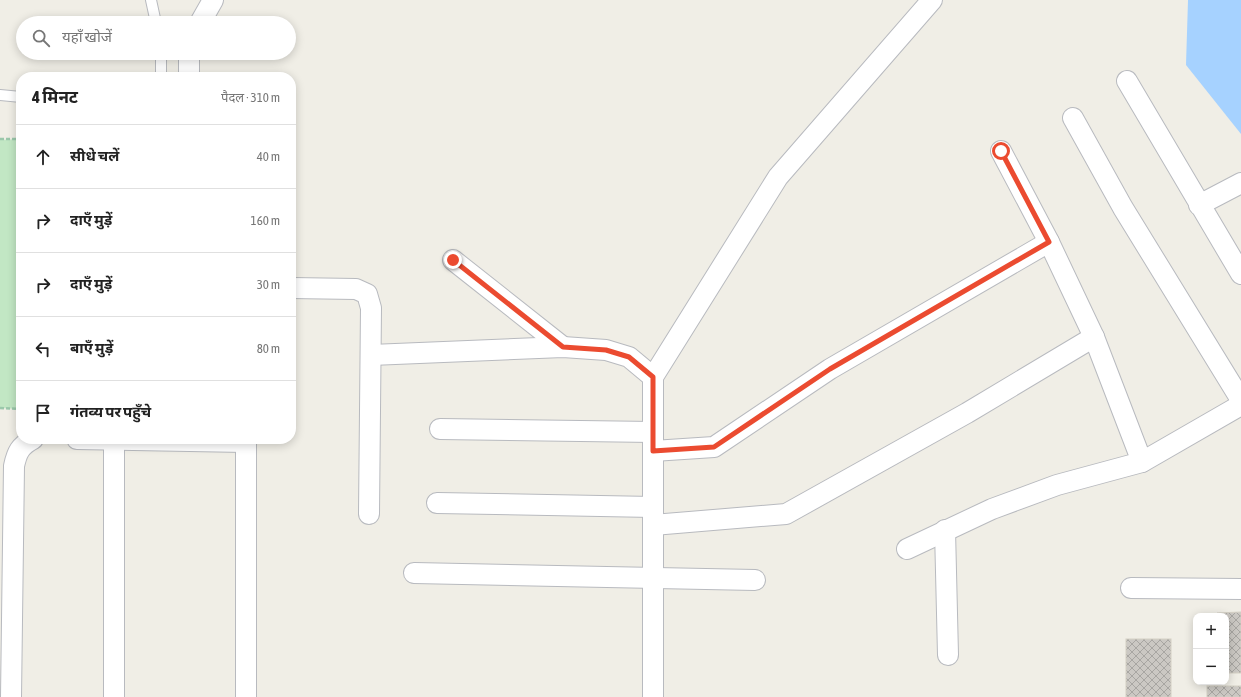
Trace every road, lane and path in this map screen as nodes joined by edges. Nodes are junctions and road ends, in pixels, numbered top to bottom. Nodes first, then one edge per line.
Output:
1 (151, 0) edge
2 (213, 0) edge
3 (932, 0) edge
4 (154, 16) edge
5 (204, 16) edge
6 (161, 60) edge
7 (189, 60) edge
8 (161, 72) edge
9 (189, 72) edge
10 (1127, 81) dead end
11 (0, 95) edge
12 (16, 97) edge
13 (1073, 118) dead end
14 (0, 139) edge
15 (16, 139) edge
16 (1001, 151) dead end
17 (1241, 183) edge
18 (1199, 205) junction
19 (1049, 242) junction
20 (453, 260) dead end
21 (1241, 274) edge
22 (296, 288) edge
23 (1094, 337) junction
24 (563, 347) junction
25 (371, 355) junction
26 (653, 377) junction
27 (1241, 400) edge
28 (1241, 405) edge
29 (0, 408) edge
30 (16, 409) edge
31 (440, 429) dead end
32 (653, 441) junction
33 (24, 444) edge
34 (114, 444) edge
35 (246, 444) edge
36 (1142, 462) junction
37 (437, 503) dead end
38 (369, 514) dead end
39 (653, 516) junction
40 (945, 530) junction
41 (907, 549) dead end
42 (414, 574) dead end
43 (653, 578) junction
44 (755, 580) dead end
45 (1131, 588) dead end
46 (1241, 589) edge
47 (6, 618) edge
48 (948, 655) dead end
49 (11, 697) edge
50 (114, 697) edge
51 (246, 697) edge
52 (653, 697) edge

1 - 4 lane
2 - 5 street
3 - 26 street
6 - 8 lane
7 - 9 street
10 - 18 street
11 - 12 lane
13 - 27 street
14 - 15 path
16 - 19 street
17 - 18 street
18 - 21 street
19 - 23 street
19 - 32 street
20 - 24 street
22 - 25 street
23 - 36 street
23 - 39 street
24 - 25 street
24 - 26 street
25 - 38 street
26 - 32 street
28 - 36 street
29 - 30 path
31 - 32 street
32 - 39 street
33 - 47 street
34 - 50 street
35 - 51 street
36 - 40 street
37 - 39 street
39 - 43 street
40 - 41 street
40 - 48 street
42 - 43 street
43 - 44 street
43 - 52 street
45 - 46 street
47 - 49 street

